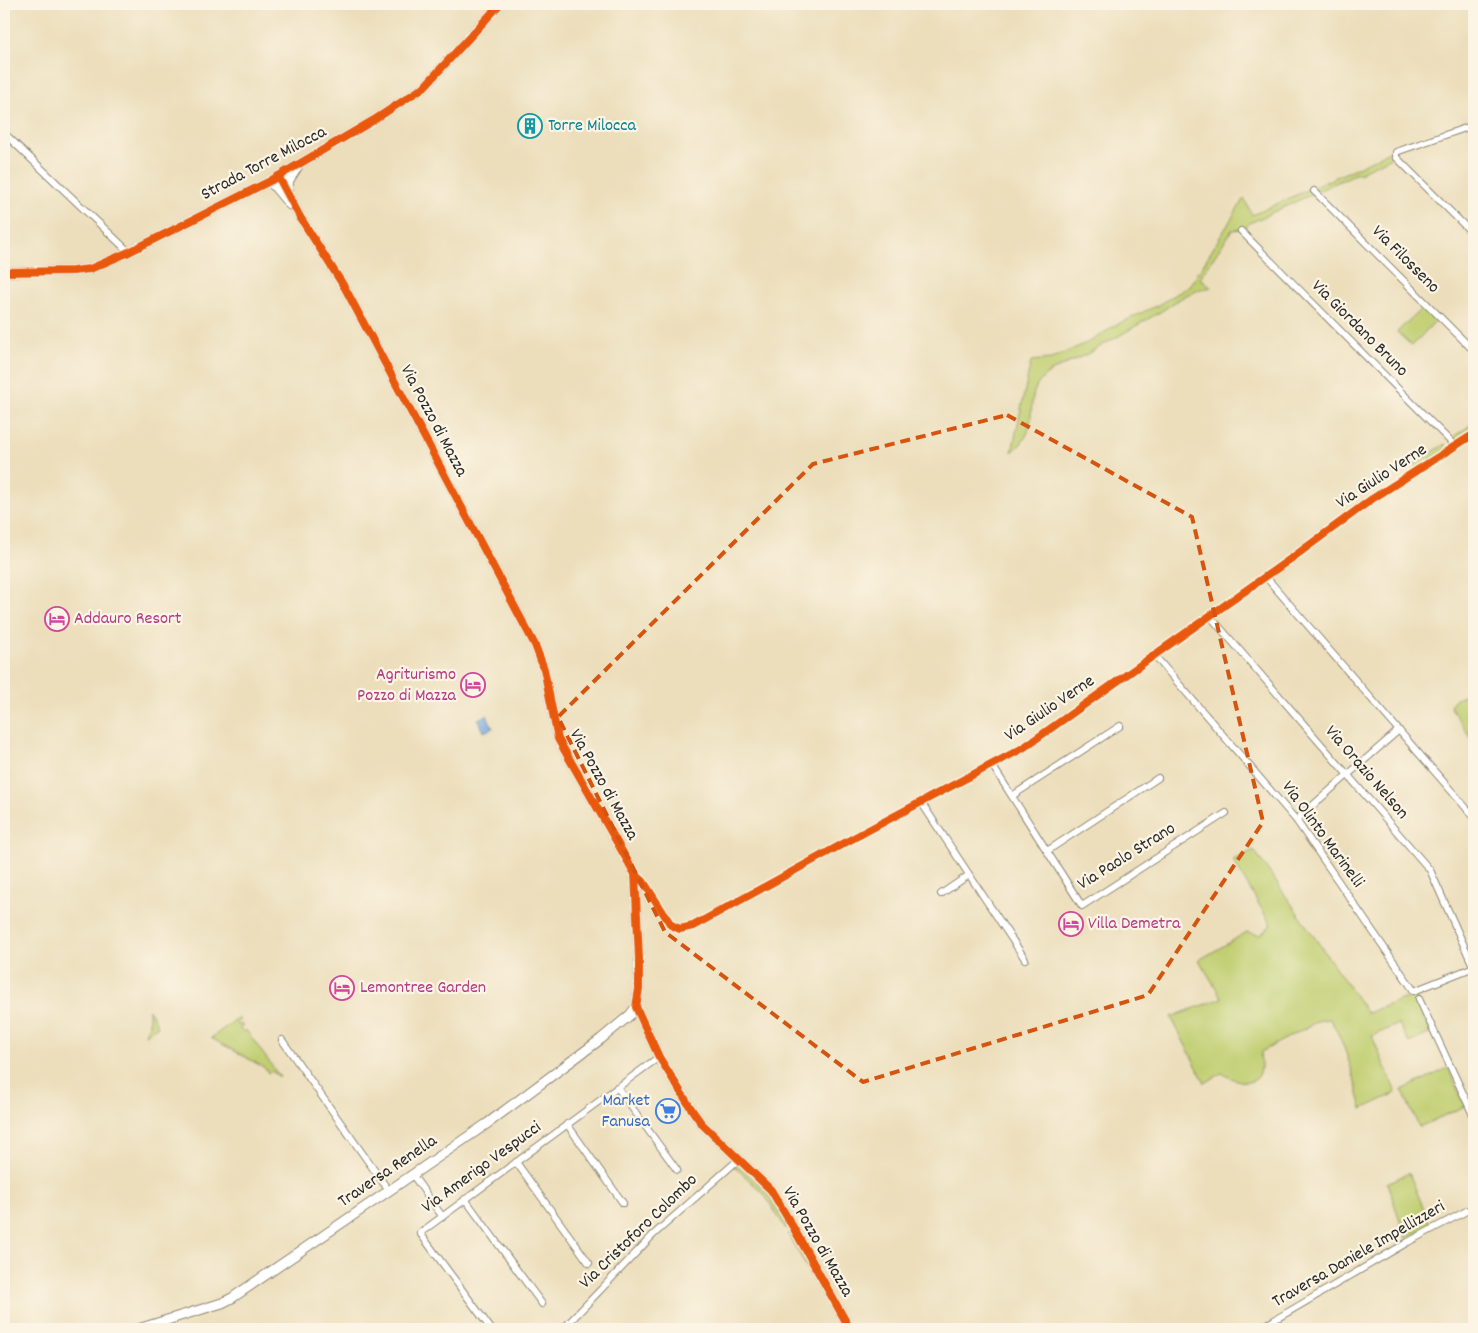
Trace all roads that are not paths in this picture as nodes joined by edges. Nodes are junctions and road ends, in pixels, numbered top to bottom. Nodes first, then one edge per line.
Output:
1 (500, 4) edge
2 (1474, 125) edge
3 (4, 134) edge
4 (298, 165) junction
5 (274, 178) junction
6 (287, 191) junction
7 (1314, 191) dead end
8 (300, 217) junction
9 (1241, 231) dead end
10 (1474, 235) edge
11 (129, 252) junction
12 (4, 272) edge
13 (1474, 351) edge
14 (1474, 434) edge
15 (1456, 447) junction
16 (1265, 576) junction
17 (1210, 616) junction
18 (1154, 655) junction
19 (1120, 726) dead end
20 (1399, 730) junction
21 (992, 765) junction
22 (1348, 775) junction
23 (1158, 778) dead end
24 (1012, 796) junction
25 (921, 802) junction
26 (1226, 813) dead end
27 (1474, 817) edge
28 (1296, 820) junction
29 (1047, 851) junction
30 (635, 874) junction
31 (969, 875) junction
32 (941, 894) dead end
33 (1024, 960) dead end
34 (1474, 967) edge
35 (1419, 999) dead end
36 (636, 1007) junction
37 (282, 1040) dead end
38 (659, 1056) junction
39 (617, 1087) junction
40 (1474, 1117) edge
41 (567, 1124) junction
42 (738, 1160) junction
43 (516, 1162) junction
44 (677, 1170) dead end
45 (412, 1174) junction
46 (388, 1191) junction
47 (465, 1199) junction
48 (623, 1203) dead end
49 (1474, 1207) edge
50 (442, 1216) junction
51 (589, 1263) dead end
52 (542, 1304) dead end
53 (138, 1329) edge
54 (491, 1329) edge
55 (563, 1329) edge
56 (850, 1329) edge
57 (1259, 1329) edge

1 - 4 street, Strada Torre Milocca
2 - 10 street
3 - 11 street
4 - 5 street, Strada Torre Milocca
4 - 6 street
5 - 6 street
5 - 8 street
5 - 11 street, Strada Torre Milocca
6 - 8 street
7 - 13 street, Via Filosseno
8 - 30 street, Via Pozzo di Mazza
9 - 15 street, Via Giordano Bruno
11 - 12 street, Strada Torre Milocca
14 - 15 street, Via Giulio Verne
15 - 16 street, Via Giulio Verne
16 - 17 street, Via Giulio Verne
16 - 20 street
17 - 18 street, Via Giulio Verne
17 - 22 street, Via Orazio Nelson
18 - 21 street, Via Giulio Verne
18 - 28 street, Via Olinto Marinelli
19 - 24 street
20 - 22 street
20 - 27 street
21 - 24 street, Via Paolo Strano
21 - 25 street, Via Giulio Verne
22 - 28 street
22 - 34 street, Via Orazio Nelson
23 - 29 street
24 - 29 street, Via Paolo Strano
25 - 30 street, Via Giulio Verne
25 - 31 street
26 - 29 street, Via Paolo Strano
28 - 34 street, Via Olinto Marinelli
30 - 36 street, Via Pozzo di Mazza
31 - 32 street
31 - 33 street
35 - 40 street
36 - 38 street, Via Pozzo di Mazza
36 - 45 street, Traversa Renella
37 - 46 street
38 - 39 street, Via Amerigo Vespucci
38 - 42 street, Via Pozzo di Mazza
39 - 41 street, Via Amerigo Vespucci
39 - 44 street
41 - 43 street, Via Amerigo Vespucci
41 - 48 street
42 - 55 street, Via Cristoforo Colombo
42 - 56 street, Via Pozzo di Mazza
43 - 47 street, Via Amerigo Vespucci
43 - 51 street
45 - 46 street, Traversa Renella
45 - 50 street
46 - 53 street, Traversa Renella
47 - 50 street, Via Amerigo Vespucci
47 - 52 street
49 - 57 street, Traversa Daniele Impellizzeri
50 - 54 street, Via Amerigo Vespucci

